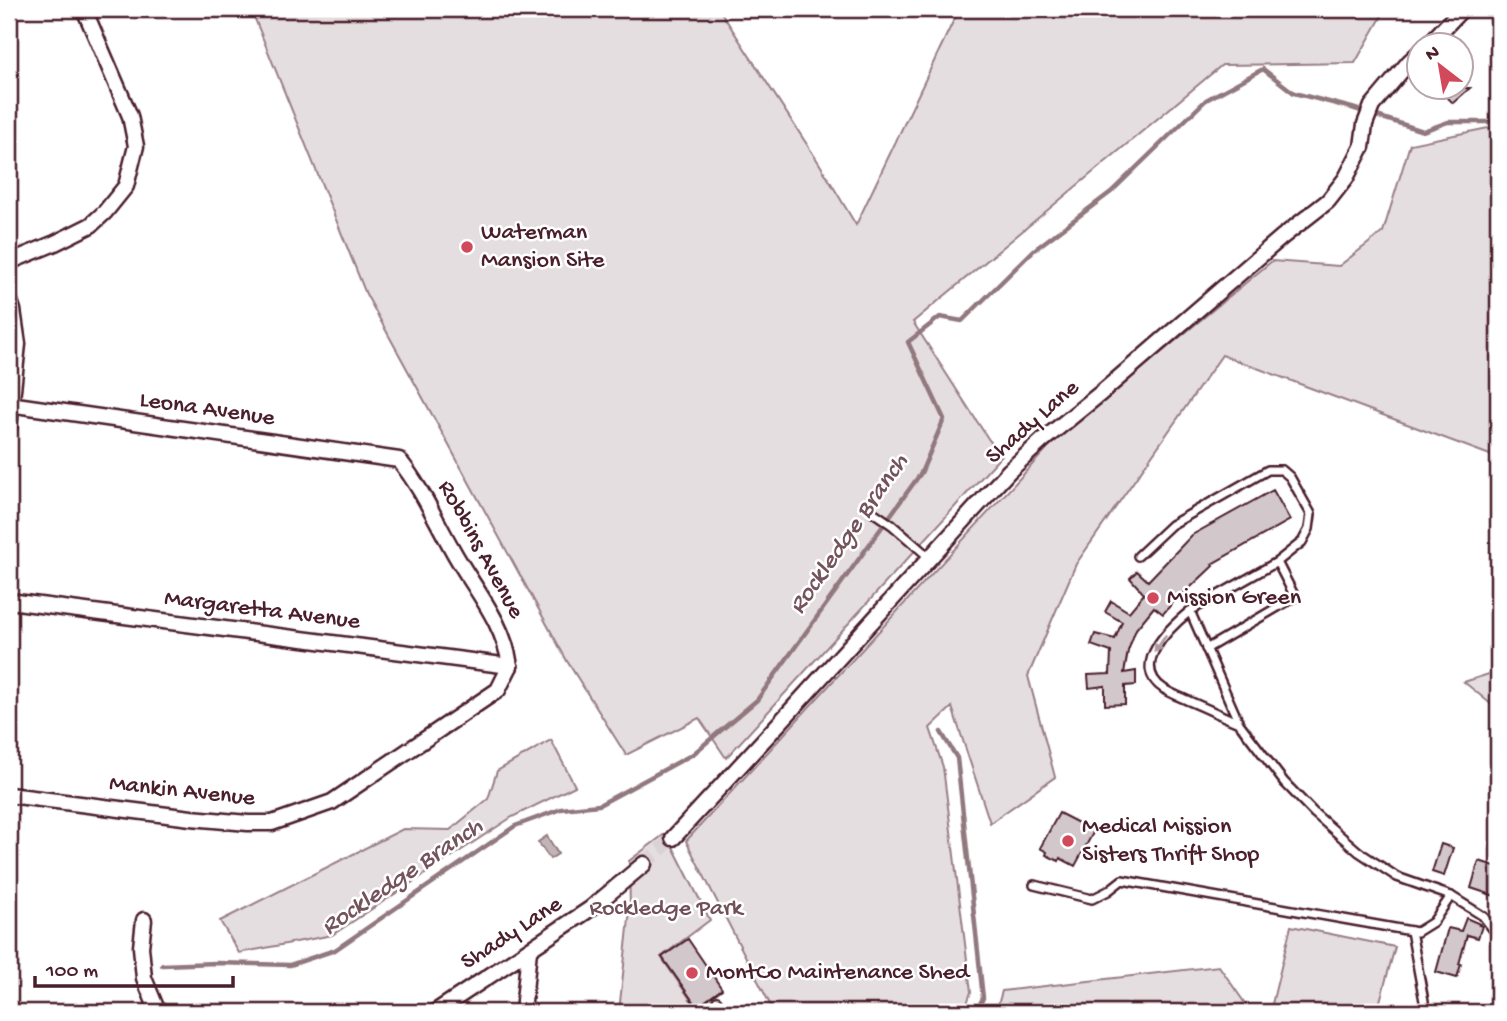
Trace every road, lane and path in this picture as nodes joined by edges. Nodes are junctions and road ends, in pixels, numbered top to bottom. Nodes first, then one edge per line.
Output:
1 (85, 9) edge
2 (1462, 9) edge
3 (1440, 32) edge
4 (1406, 66) edge
5 (9, 262) edge
6 (9, 298) edge
7 (10, 404) edge
8 (9, 427) edge
9 (400, 460) joint
10 (873, 512) dead end
11 (1138, 556) dead end
12 (930, 559) junction
13 (1277, 562) junction
14 (9, 601) edge
15 (1190, 611) junction
16 (1206, 649) junction
17 (510, 666) junction
18 (1239, 723) junction
19 (9, 795) edge
20 (673, 838) tunnel mouth
21 (644, 864) tunnel mouth
22 (1034, 885) dead end
23 (1451, 896) junction
24 (144, 920) dead end
25 (1411, 931) junction
26 (1498, 932) edge
27 (529, 950) junction
28 (717, 1001) dead end
29 (158, 1012) edge
30 (435, 1012) edge
31 (523, 1012) edge
32 (722, 1012) edge
33 (1424, 1012) edge

1 - 5 street
2 - 3 street
4 - 12 street, Shady Lane
6 - 7 street
7 - 8 street
7 - 9 street, Leona Avenue
9 - 17 street, Robbins Avenue
10 - 12 lane
11 - 13 lane
12 - 20 street, Shady Lane
13 - 15 lane
13 - 16 lane
14 - 17 street, Margaretta Avenue
15 - 16 lane
15 -> 18 lane
16 - 18 lane
17 - 19 street, Mankin Avenue
18 - 23 lane
21 - 27 street, Shady Lane
22 - 25 lane
23 - 25 lane
23 - 26 lane
24 - 29 street
25 - 33 lane
27 - 30 street, Shady Lane
27 - 31 street
28 - 32 lane

